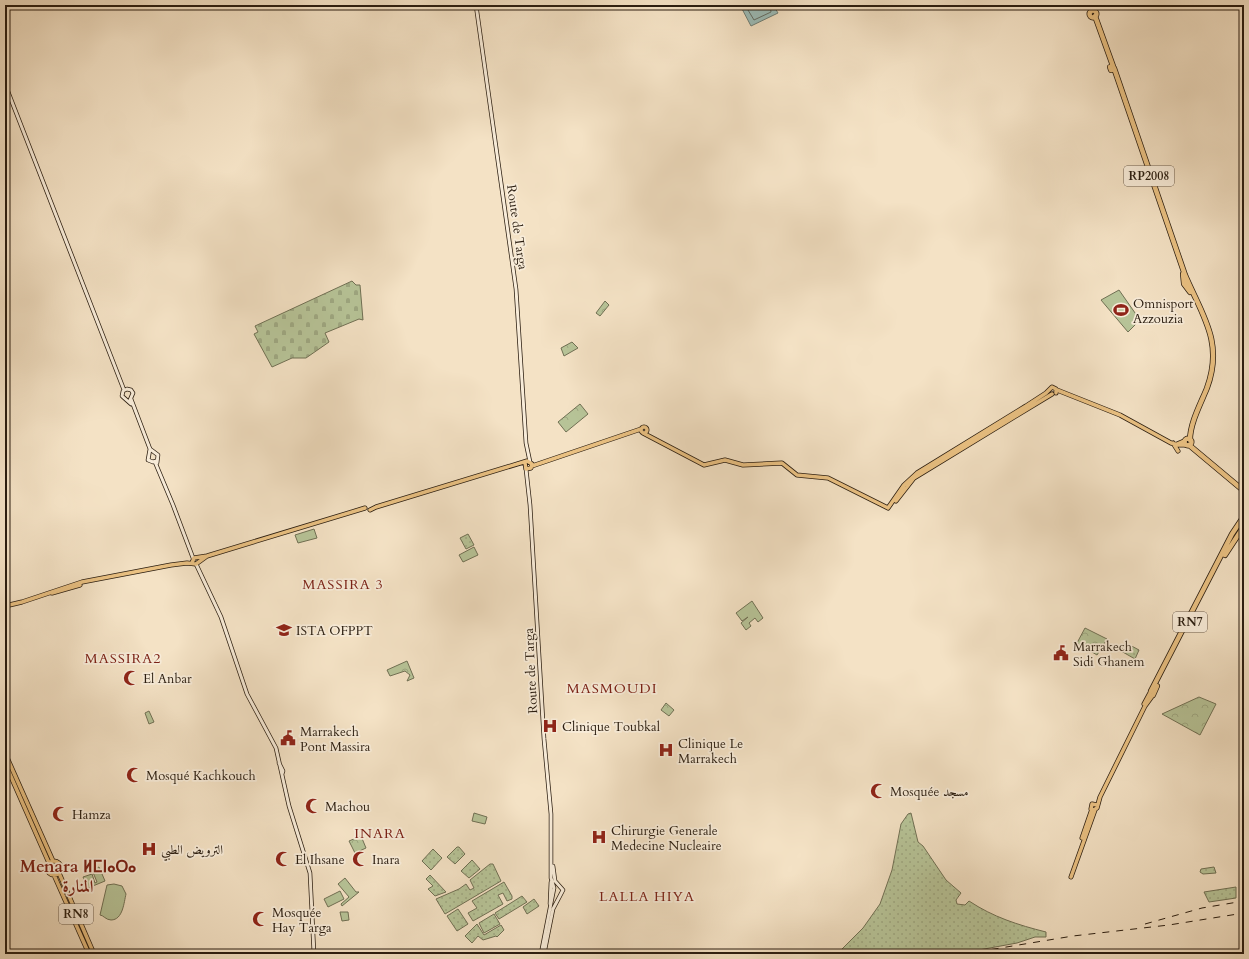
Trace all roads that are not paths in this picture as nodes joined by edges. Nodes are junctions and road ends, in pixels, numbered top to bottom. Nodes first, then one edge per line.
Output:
1 (476, 5) edge
2 (1090, 5) edge
3 (5, 84) edge
4 (125, 388) junction
5 (1050, 390) junction
6 (1055, 392) junction
7 (129, 400) junction
8 (1188, 442) junction
9 (968, 444) junction
10 (1175, 444) junction
11 (151, 451) junction
12 (1178, 451) dead end
13 (155, 462) junction
14 (529, 464) junction
15 (514, 467) junction
16 (525, 468) junction
17 (528, 480) junction
18 (1244, 490) edge
19 (1244, 516) edge
20 (1244, 526) edge
21 (1238, 533) edge
22 (1227, 548) junction
23 (195, 561) junction
24 (5, 606) edge
25 (1150, 693) junction
26 (5, 753) edge
27 (5, 763) edge
28 (1095, 804) junction
29 (552, 860) junction
30 (51, 862) junction
31 (59, 873) junction
32 (54, 875) junction
33 (1071, 876) dead end
34 (551, 878) junction
35 (559, 885) junction
36 (554, 888) junction
37 (554, 893) junction
38 (560, 895) junction
39 (550, 907) junction
40 (89, 954) edge
41 (94, 954) edge
42 (314, 954) edge
43 (542, 954) edge

1 - 14 main road, Route de Targa
2 - 8 highway, RP2008
3 - 4 main road
4 - 7 main road
4 - 7 main road
5 - 6 main road
5 - 6 main road
5 - 9 main road
6 - 9 main road
6 - 10 main road
7 - 11 main road
8 - 10 main road
8 - 18 highway
9 - 14 main road
10 - 12 main road
11 - 13 main road
11 - 13 main road
13 - 23 main road
14 - 15 main road
14 - 16 main road
14 - 17 main road, Route de Targa
15 - 16 main road
15 - 23 main road
16 - 17 main road, Route de Targa
17 - 29 main road, Route de Targa
19 - 22 highway
20 - 21 highway
21 - 22 highway, RN7
22 - 25 highway, RN7
23 - 24 main road
23 - 42 main road
25 - 28 main road, RN7
25 - 28 main road, RN7
26 - 30 main road, RN8
27 - 30 main road, RN8
28 - 33 main road, RN7
29 - 34 main road, Route de Targa
29 - 35 main road, Route de Targa
30 - 31 main road, RN8
30 - 32 main road, RN8
31 - 32 main road
31 - 41 main road, RN8
32 - 40 main road, RN8
34 - 36 main road, Route de Targa
34 - 39 main road
35 - 36 main road
35 - 38 main road, Route de Targa
36 - 37 main road, Route de Targa
37 - 38 main road
37 - 39 main road
38 - 43 main road
39 - 43 main road

